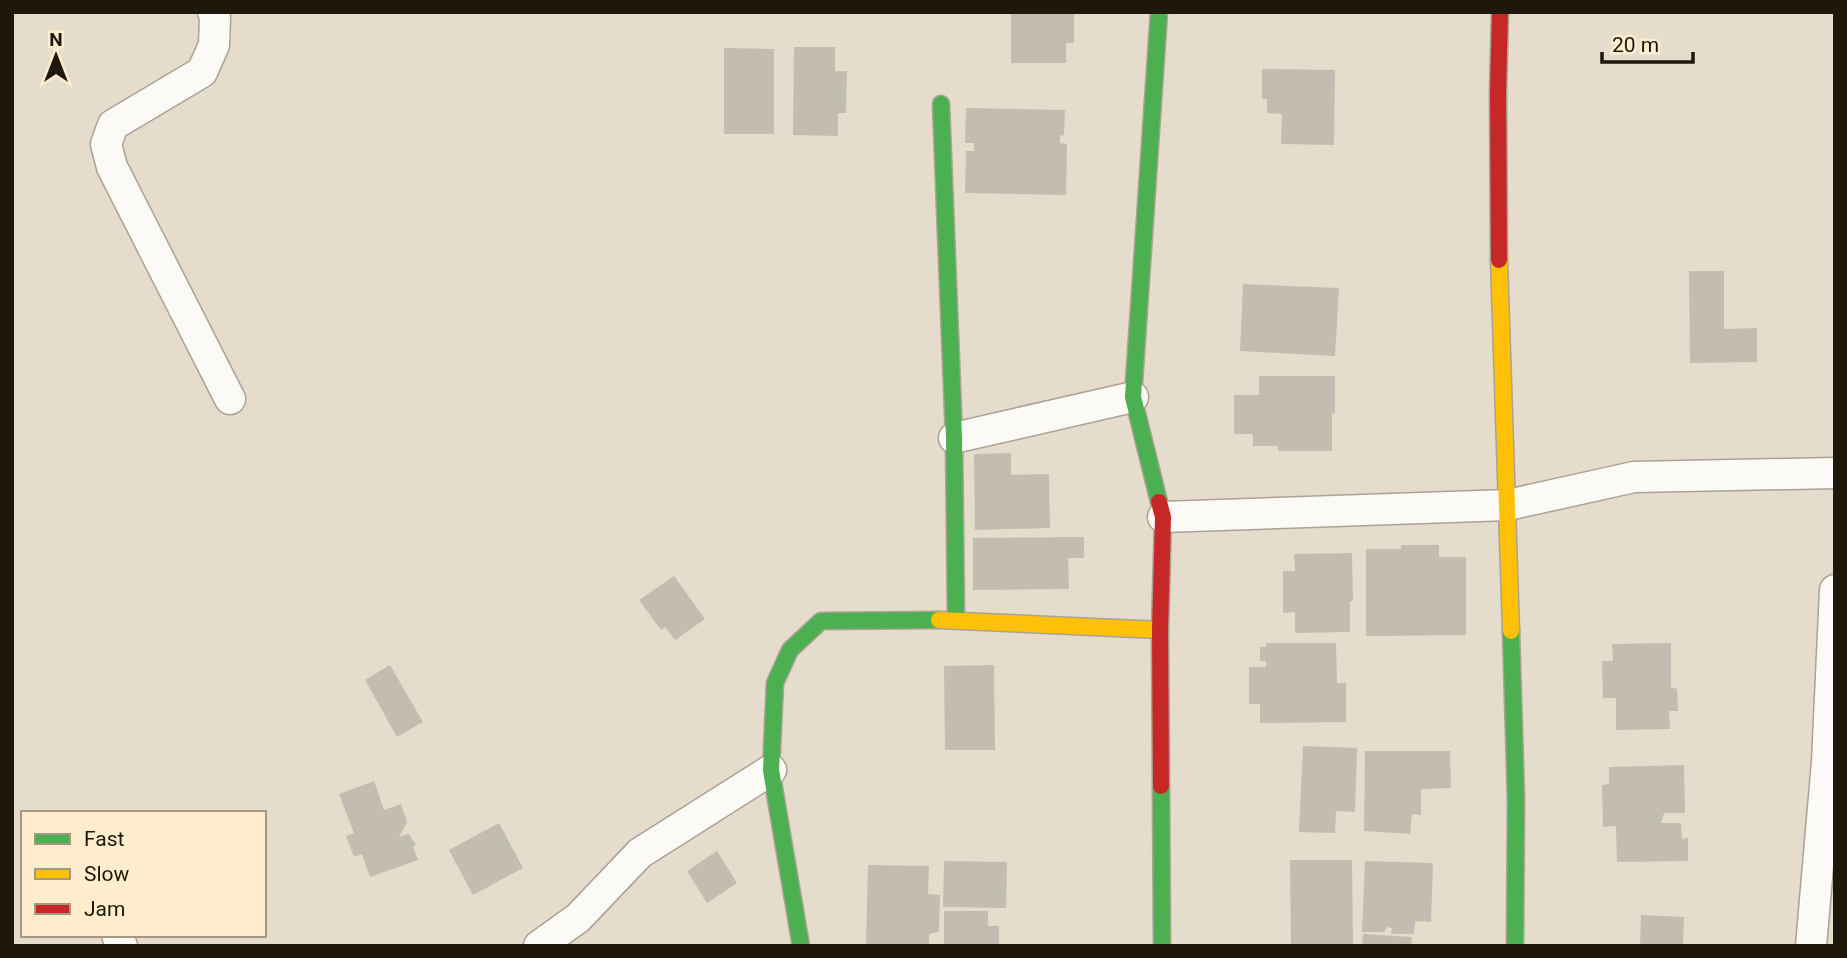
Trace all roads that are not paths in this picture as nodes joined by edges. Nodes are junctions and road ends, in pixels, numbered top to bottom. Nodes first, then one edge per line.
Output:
1 (213, 12) edge
2 (1159, 12) edge
3 (1500, 12) edge
4 (941, 104) dead end
5 (1133, 397) junction
6 (230, 399) dead end
7 (954, 438) junction
8 (1835, 473) edge
9 (1508, 505) junction
10 (1163, 517) junction
11 (1835, 590) edge
12 (956, 620) junction
13 (1160, 630) junction
14 (771, 770) junction
15 (539, 946) edge
16 (801, 946) edge
17 (1162, 946) edge
18 (1515, 946) edge
19 (1811, 946) edge

1 - 6 street
2 - 5 street
3 - 9 street
4 - 7 street
5 - 7 street
5 - 10 street
7 - 12 street
8 - 9 street
9 - 10 street
9 - 18 street
10 - 13 street
11 - 19 street
12 - 13 street
12 - 14 street
13 - 17 street
14 - 15 street
14 - 16 street

